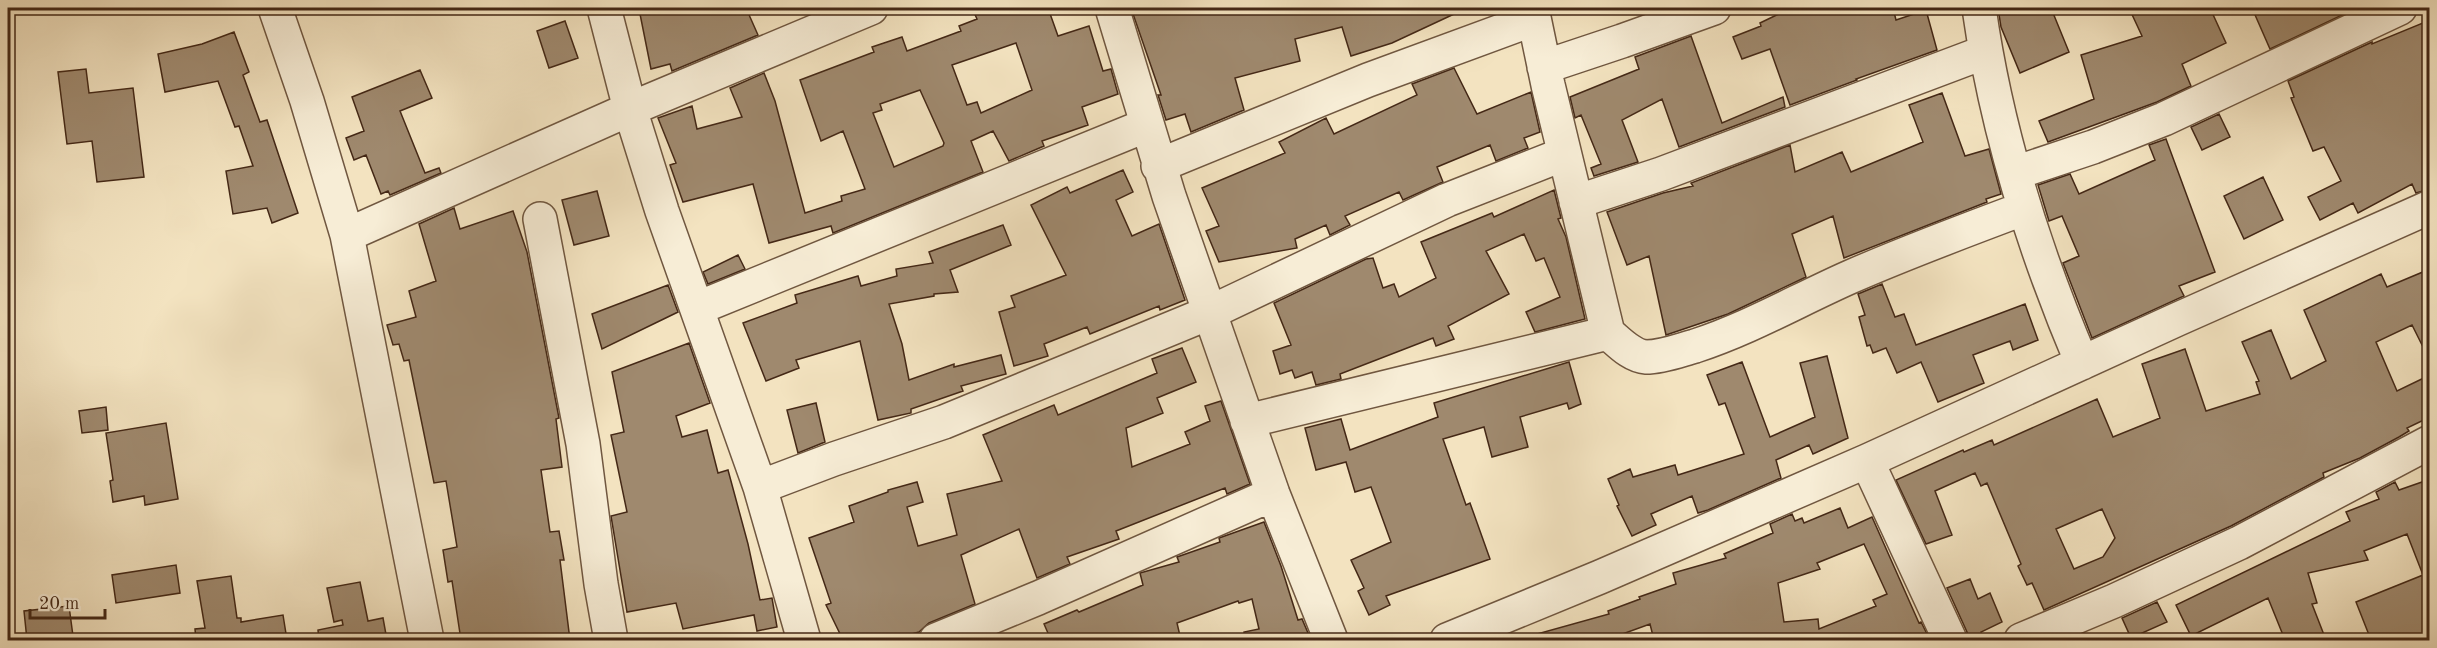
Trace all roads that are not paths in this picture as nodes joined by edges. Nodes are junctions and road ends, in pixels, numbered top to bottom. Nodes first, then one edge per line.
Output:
1 (275, 8) edge
2 (604, 8) edge
3 (871, 8) edge
4 (1112, 8) edge
5 (1714, 8) edge
6 (1978, 8) edge
7 (2400, 8) edge
8 (1533, 13) edge
9 (1985, 52) junction
10 (1544, 67) junction
11 (630, 110) junction
12 (1147, 125) junction
13 (1564, 154) junction
14 (1158, 166) junction
15 (2015, 173) junction
16 (1576, 202) junction
17 (2430, 207) edge
18 (2025, 208) junction
19 (540, 219) dead end
20 (347, 235) junction
21 (698, 308) junction
22 (1211, 312) junction
23 (1608, 333) junction
24 (2082, 363) junction
25 (1247, 421) junction
26 (2430, 442) edge
27 (1867, 461) junction
28 (760, 488) junction
29 (1273, 494) junction
30 (427, 640) edge
31 (611, 640) edge
32 (804, 640) edge
33 (936, 640) edge
34 (1331, 640) edge
35 (1447, 640) edge
36 (1950, 640) edge
37 (2021, 640) edge

1 - 20 street
2 - 11 street
3 - 11 street
4 - 12 street
5 - 10 street
6 - 9 street
7 - 15 street
8 - 10 street
8 - 14 street
9 - 15 street
9 - 16 street
10 - 13 street
11 - 20 street
11 - 21 street
12 - 14 street
12 - 21 street
13 - 16 street
13 - 22 street
14 - 22 street
15 - 18 street
16 - 23 street
17 - 24 street
18 - 23 street
18 - 24 street
19 - 31 street
20 - 30 street
21 - 28 street
22 - 25 street
22 - 28 street
23 - 25 street
24 - 27 street
25 - 29 street
26 - 37 street
27 - 35 street
27 - 36 street
28 - 32 street
29 - 33 street
29 - 34 street

